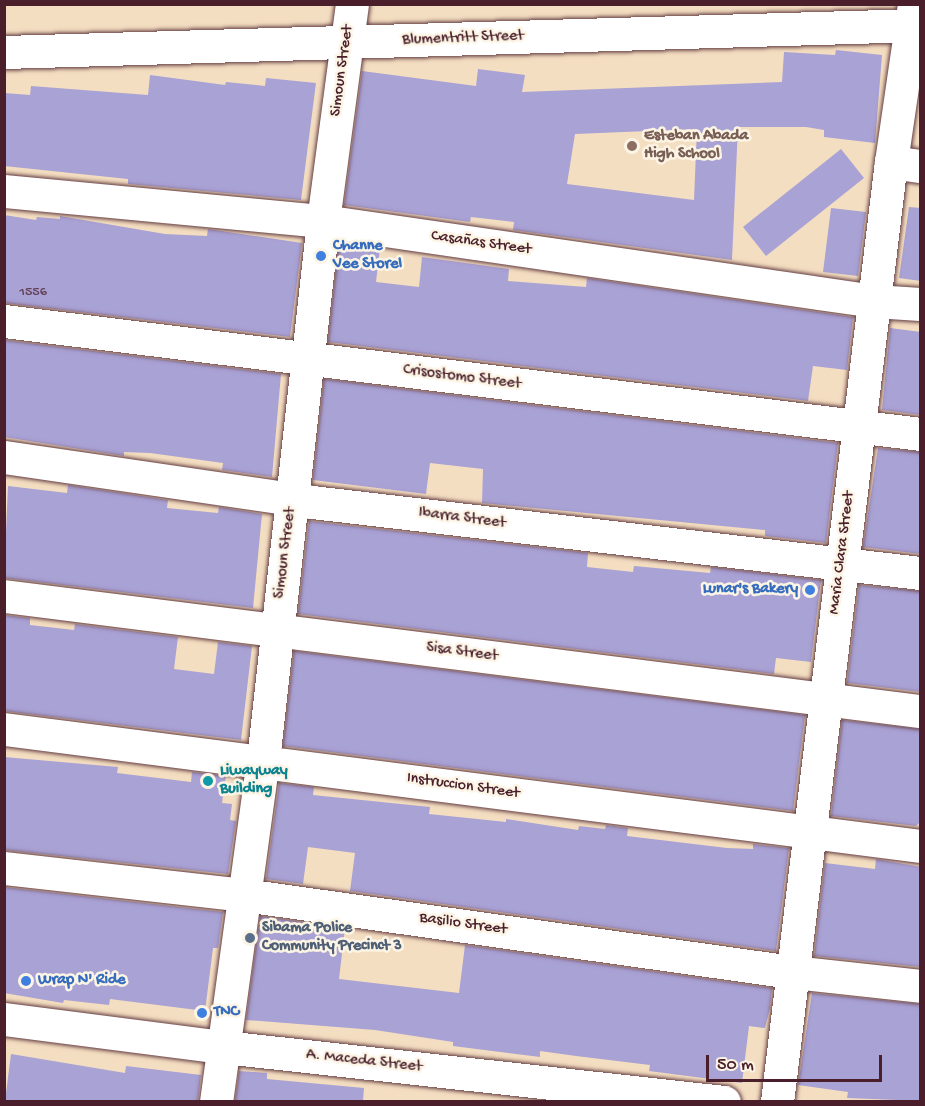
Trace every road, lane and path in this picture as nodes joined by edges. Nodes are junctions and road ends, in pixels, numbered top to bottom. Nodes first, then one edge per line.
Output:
1 (351, 4) edge
2 (916, 18) edge
3 (347, 43) junction
4 (4, 52) edge
5 (906, 164) edge
6 (4, 191) edge
7 (323, 221) junction
8 (874, 301) junction
9 (921, 304) edge
10 (4, 321) edge
11 (308, 360) junction
12 (859, 426) junction
13 (921, 434) edge
14 (4, 457) edge
15 (292, 499) junction
16 (842, 564) junction
17 (921, 573) edge
18 (4, 596) edge
19 (277, 630) junction
20 (825, 699) junction
21 (921, 711) edge
22 (4, 729) edge
23 (263, 760) junction
24 (809, 833) junction
25 (921, 846) edge
26 (4, 868) edge
27 (244, 895) junction
28 (792, 972) junction
29 (921, 986) edge
30 (4, 1019) edge
31 (224, 1047) junction
32 (216, 1101) edge
33 (724, 1101) edge
34 (777, 1101) edge

1 - 3 street, Simoun Street
2 - 3 street, Blumentritt Street
2 - 5 street, Maria Clara Street
3 - 4 street, Blumentritt Street
3 - 7 street, Simoun Street
5 - 8 street, Maria Clara Street
6 - 7 street, Casañas Street
7 - 8 street, Casañas Street
7 - 11 street, Simoun Street
8 - 9 street, Casañas Street
8 - 12 street, Maria Clara Street
10 - 11 street, Crisostomo Street
11 - 12 street, Crisostomo Street
11 - 15 street, Simoun Street
12 - 13 street, Crisostomo Street
12 - 16 street, Maria Clara Street
14 - 15 street, Ibarra Street
15 - 16 street, Ibarra Street
15 - 19 street, Simoun Street
16 - 17 street, Ibarra Street
16 - 20 street, Maria Clara Street
18 - 19 street, Sisa Street
19 - 20 street, Sisa Street
19 - 23 street, Simoun Street
20 - 21 street, Sisa Street
20 - 24 street, Maria Clara Street
22 - 23 street, Instruccion Street
23 - 24 street, Instruccion Street
23 - 27 street, Simoun Street
24 - 25 street, Instruccion Street
24 - 28 street, Maria Clara Street
26 - 27 street, Basilio Street
27 - 28 street, Basilio Street
27 - 31 street, Simoun Street
28 - 29 street, Basilio Street
28 - 34 street, Maria Clara Street
30 - 31 street, A. Maceda Street
31 - 32 street, Simoun Street
31 - 33 street, A. Maceda Street

